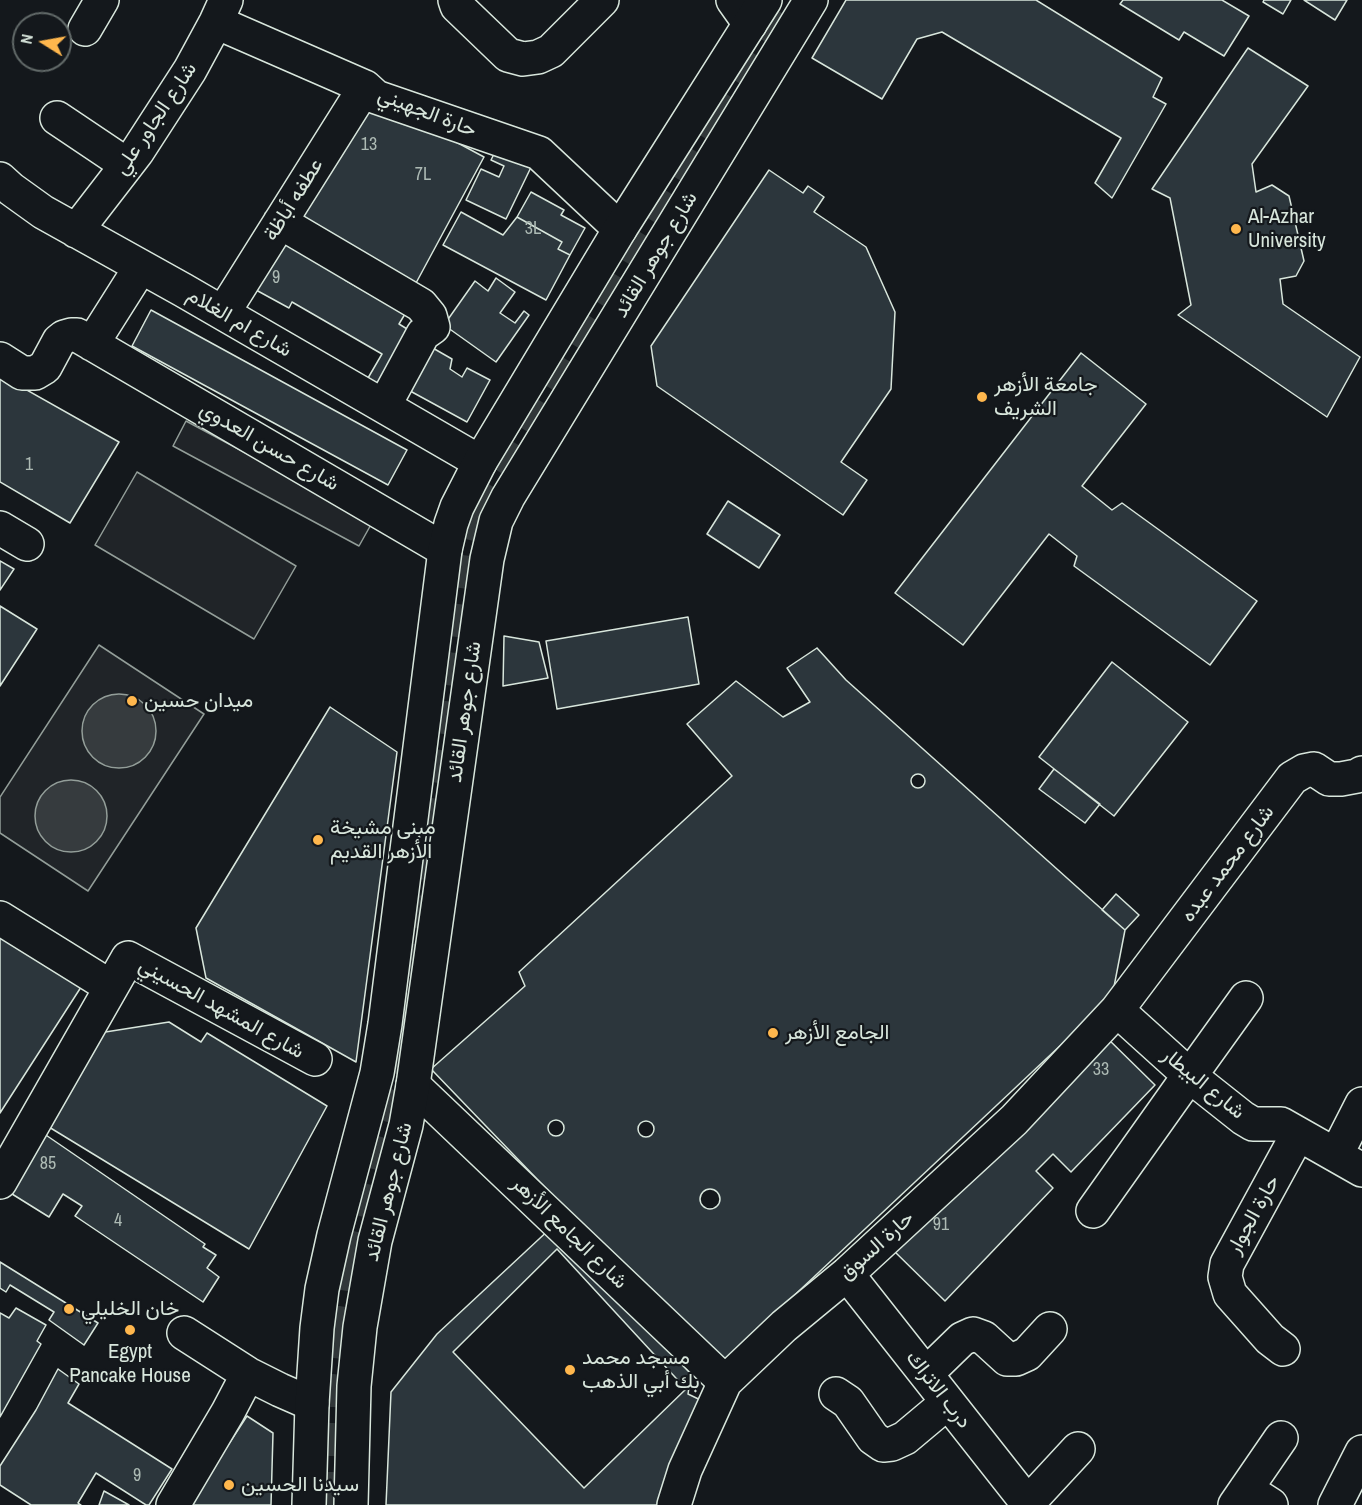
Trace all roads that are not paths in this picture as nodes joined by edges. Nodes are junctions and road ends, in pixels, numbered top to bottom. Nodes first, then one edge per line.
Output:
1 (102, 0) edge
2 (455, 0) edge
3 (602, 0) edge
4 (811, 0) edge
5 (749, 8) edge
6 (221, 11) edge
7 (85, 29) dead end
8 (365, 87) junction
9 (57, 118) dead end
10 (127, 165) junction
11 (0, 179) edge
12 (280, 222) junction
13 (620, 229) junction
14 (76, 231) junction
15 (140, 268) junction
16 (223, 313) junction
17 (92, 344) junction
18 (0, 359) edge
19 (384, 406) junction
20 (480, 462) junction
21 (445, 550) junction
22 (1360, 776) edge
23 (0, 918) edge
24 (111, 987) junction
25 (1246, 998) dead end
26 (1117, 1010) junction
27 (315, 1059) dead end
28 (1186, 1082) junction
29 (413, 1085) junction
30 (1362, 1104) edge
31 (1298, 1134) junction
32 (1349, 1162) edge
33 (1, 1178) edge
34 (1093, 1211) dead end
35 (847, 1274) junction
36 (1050, 1329) dead end
37 (184, 1333) dead end
38 (1283, 1349) dead end
39 (248, 1374) junction
40 (926, 1374) junction
41 (725, 1382) junction
42 (836, 1395) dead end
43 (948, 1402) junction
44 (312, 1404) junction
45 (1281, 1438) dead end
46 (1078, 1449) dead end
47 (1362, 1452) edge
48 (1251, 1500) edge
49 (1023, 1502) edge
50 (173, 1505) edge
51 (309, 1505) edge
52 (351, 1505) edge
53 (674, 1505) edge
54 (1335, 1505) edge

1 - 7 street
2 - 3 street
4 - 29 street, شارع جوهر القائد
5 - 13 street, شارع جوهر القائد
6 - 8 street, حارة الجهيني
6 - 10 street, شارع الجاور علي
8 - 12 street, عطفه أباظة
8 - 13 street, حارة الجهيني
9 - 10 street
10 - 14 street, شارع الجاور علي
11 - 14 street, شارع ام الغلام
12 - 16 street, عطفه أباظة
12 - 19 street
13 - 20 street, شارع جوهر القائد
14 - 15 street, شارع ام الغلام
15 - 16 street, شارع ام الغلام
15 - 17 street
16 - 19 street, شارع ام الغلام
17 - 18 street, شارع حسن العدوي
17 - 21 street, شارع حسن العدوي
19 - 20 street, شارع ام الغلام
20 - 21 street, شارع جوهر القائد
21 - 44 street, شارع جوهر القائد
22 - 26 street, شارع محمد عبده
23 - 24 street, شارع المشهد الحسيني
24 - 27 street, شارع المشهد الحسيني
24 - 33 street
25 - 28 street
26 - 28 street, شارع البيطار
26 - 35 street, حارة السوق
28 - 31 street, شارع البيطار
28 - 34 street
29 - 41 street, شارع الجامع الأزهر
29 - 52 street, شارع جوهر القائد
30 - 32 street
31 - 32 street, شارع البيطار
31 - 38 street, حارة الجوار
35 - 40 street, درب الاتراك
35 - 41 street, حارة السوق
36 - 40 street
37 - 39 street
39 - 44 street
39 - 50 street
40 - 43 street, درب الاتراك
41 - 53 street, حارة السوق
42 - 43 street
43 - 49 street, درب الاتراك
44 - 51 street, شارع جوهر القائد
45 - 48 street
46 - 49 street
47 - 54 street

